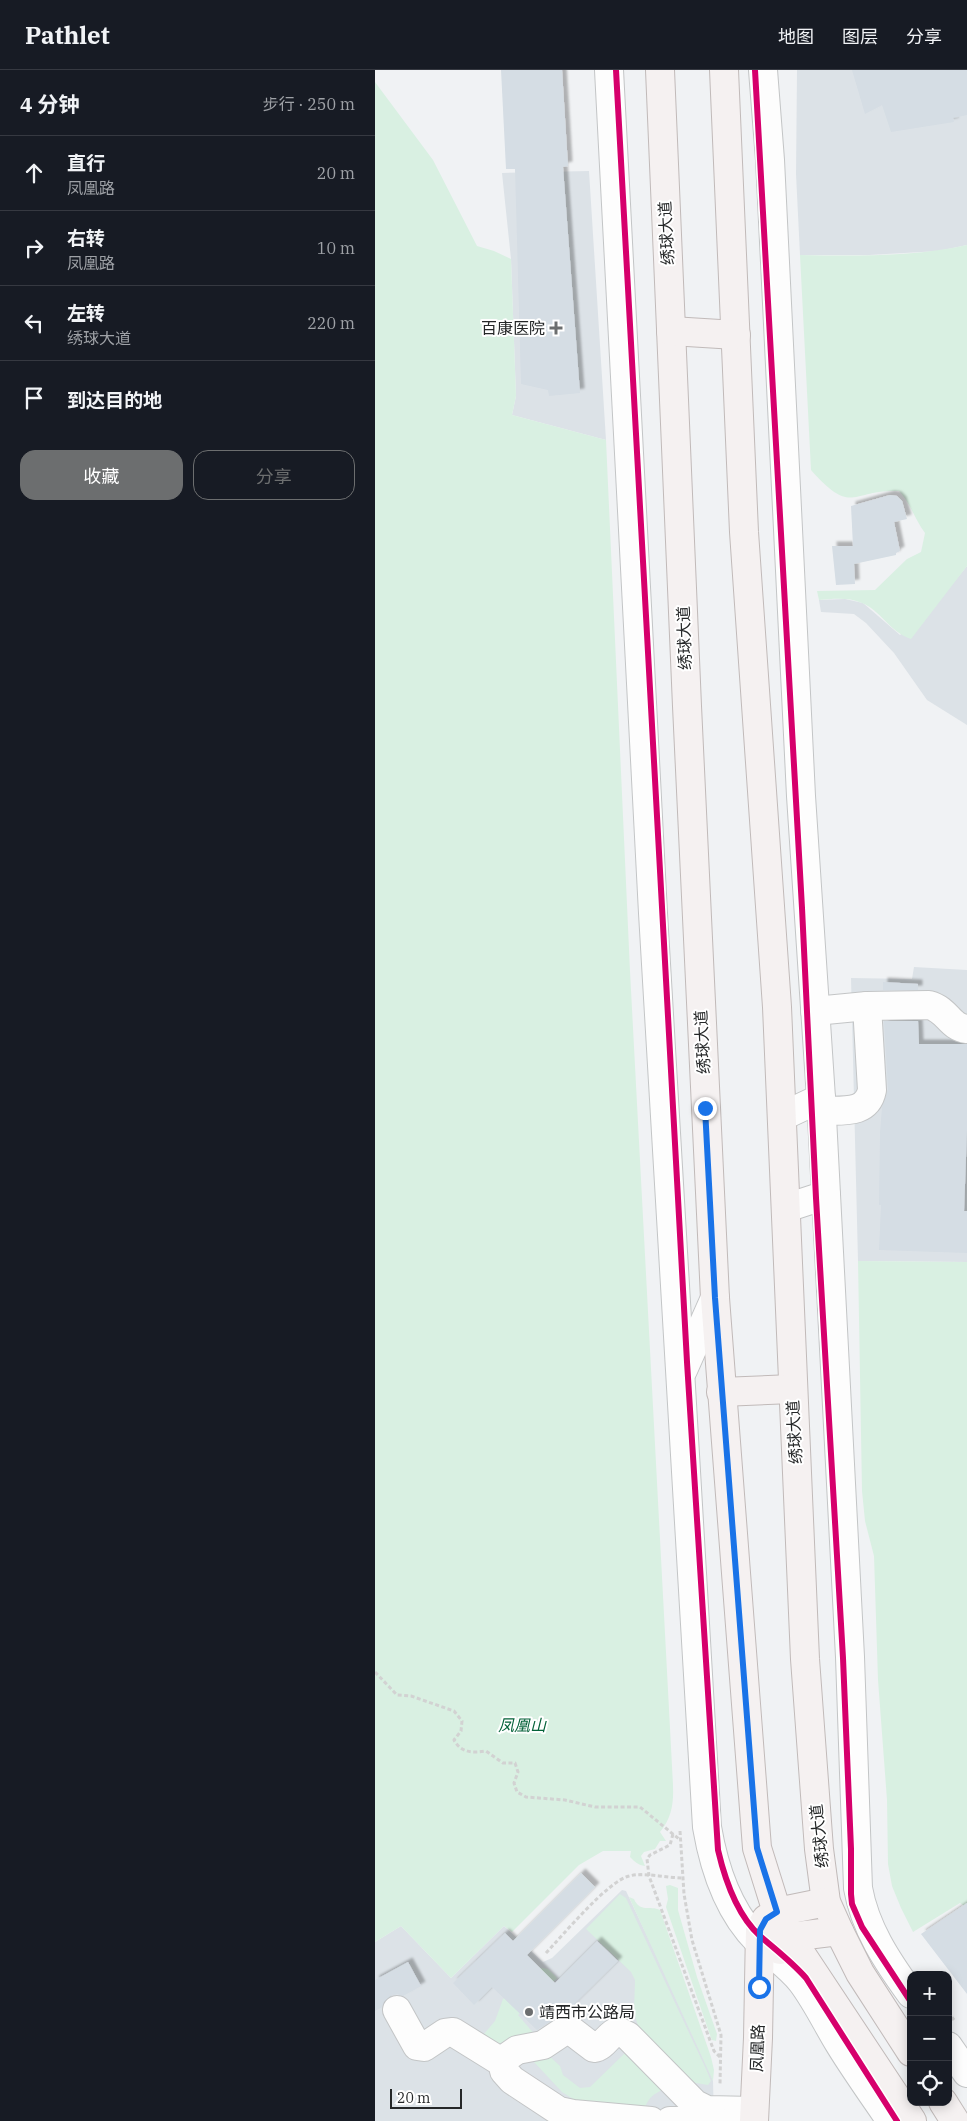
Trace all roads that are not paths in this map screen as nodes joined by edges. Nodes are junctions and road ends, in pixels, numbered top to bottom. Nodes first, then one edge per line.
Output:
1 (660, 70) edge
2 (724, 70) edge
3 (763, 70) edge
4 (616, 75) edge
5 (671, 332) junction
6 (736, 335) junction
7 (802, 811) junction
8 (764, 823) junction
9 (814, 982) junction
10 (867, 1006) junction
11 (777, 1007) junction
12 (815, 1011) junction
13 (967, 1029) edge
14 (821, 1104) junction
15 (783, 1116) junction
16 (825, 1195) junction
17 (786, 1208) junction
18 (715, 1298) junction
19 (680, 1376) junction
20 (792, 1389) junction
21 (721, 1392) junction
22 (826, 1902) junction
23 (777, 1912) junction
24 (839, 1931) junction
25 (776, 1946) junction
26 (907, 1988) edge
27 (397, 2010) dead end
28 (907, 2046) edge
29 (952, 2052) edge
30 (503, 2063) junction
31 (967, 2073) edge
32 (946, 2106) edge
33 (760, 2118) edge
34 (651, 2121) edge
35 (670, 2121) edge
36 (716, 2121) edge
37 (891, 2121) edge
38 (912, 2121) edge
39 (955, 2121) edge

1 - 5 main road, 绣球大道
2 - 6 main road, 绣球大道
3 - 7 street
4 - 19 street
5 - 6 main road
5 - 18 main road, 绣球大道
6 - 8 main road, 绣球大道
7 - 8 street
7 - 9 street
8 - 11 main road, 绣球大道
9 - 11 street
9 - 12 street
10 - 12 street
10 - 13 street
10 - 14 street
11 - 15 main road, 绣球大道
12 - 14 street
14 - 15 street
14 - 16 street
15 - 17 main road, 绣球大道
16 - 17 street
16 - 26 street
17 - 20 main road, 绣球大道
18 - 19 street
18 - 21 main road, 绣球大道
19 - 25 street
20 - 21 main road
20 - 22 main road, 绣球大道
21 - 23 main road, 绣球大道
22 - 23 main road
22 - 24 main road, 绣球大道
23 - 25 main road, 绣球大道
24 - 25 main road
24 - 28 main road, 绣球大道
25 - 33 main road, 凤凰路
25 - 37 street
25 - 38 main road, 绣球大道
27 - 30 street
29 - 31 street
30 - 33 street
30 - 34 street
32 - 39 main road
35 - 36 street

